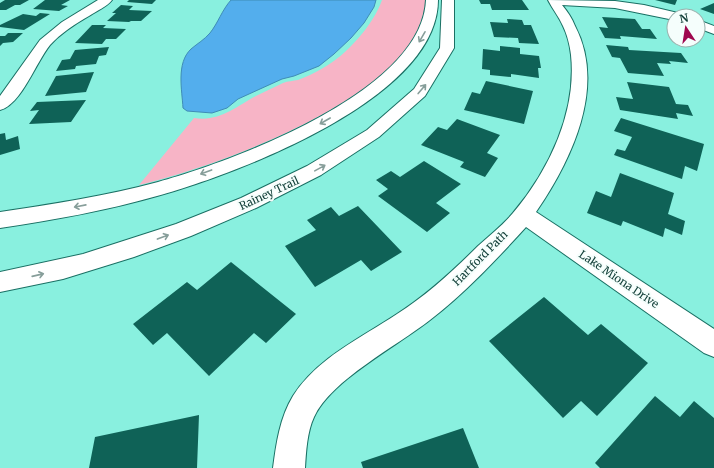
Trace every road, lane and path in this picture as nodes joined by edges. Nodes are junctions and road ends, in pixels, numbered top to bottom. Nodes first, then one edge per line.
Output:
1 (106, 0) edge
2 (432, 0) edge
3 (448, 0) edge
4 (554, 0) edge
5 (666, 14) edge
6 (0, 105) edge
7 (524, 215) junction
8 (0, 220) edge
9 (0, 282) edge
10 (714, 344) edge
11 (289, 468) edge

1 - 6 street
2 -> 8 street
9 -> 3 street, Rainey Trail
4 - 5 street
4 - 7 street, Hartford Path
7 - 10 street, Lake Miona Drive
7 - 11 street, Hartford Path

